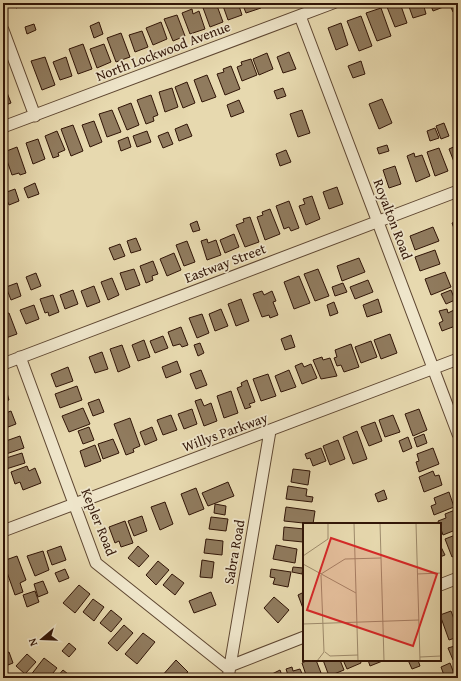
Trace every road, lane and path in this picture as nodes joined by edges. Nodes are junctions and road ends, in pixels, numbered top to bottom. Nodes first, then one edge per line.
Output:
1 (333, 3) edge
2 (300, 16) junction
3 (3, 30) edge
4 (35, 116) junction
5 (3, 128) edge
6 (458, 191) edge
7 (378, 221) junction
8 (20, 357) junction
9 (458, 359) edge
10 (3, 364) edge
11 (434, 369) junction
12 (270, 431) junction
13 (458, 434) edge
14 (74, 504) junction
15 (3, 531) edge
16 (458, 578) edge
17 (441, 585) edge
18 (303, 637) edge
19 (229, 671) edge

1 - 2 street, North Lockwood Avenue
2 - 4 street, North Lockwood Avenue
2 - 7 street, Royalton Road
3 - 4 street
4 - 5 street, North Lockwood Avenue
6 - 7 street, Eastway Street
7 - 8 street, Eastway Street
7 - 11 street, Royalton Road
8 - 10 street, Eastway Street
8 - 14 street, Kepler Road
9 - 11 street, Willys Parkway
11 - 12 street, Willys Parkway
11 - 13 street, Royalton Road
12 - 14 street, Willys Parkway
12 - 19 street, Sabra Road
14 - 15 street, Willys Parkway
14 - 19 street, Kepler Road
16 - 17 street
18 - 19 street

